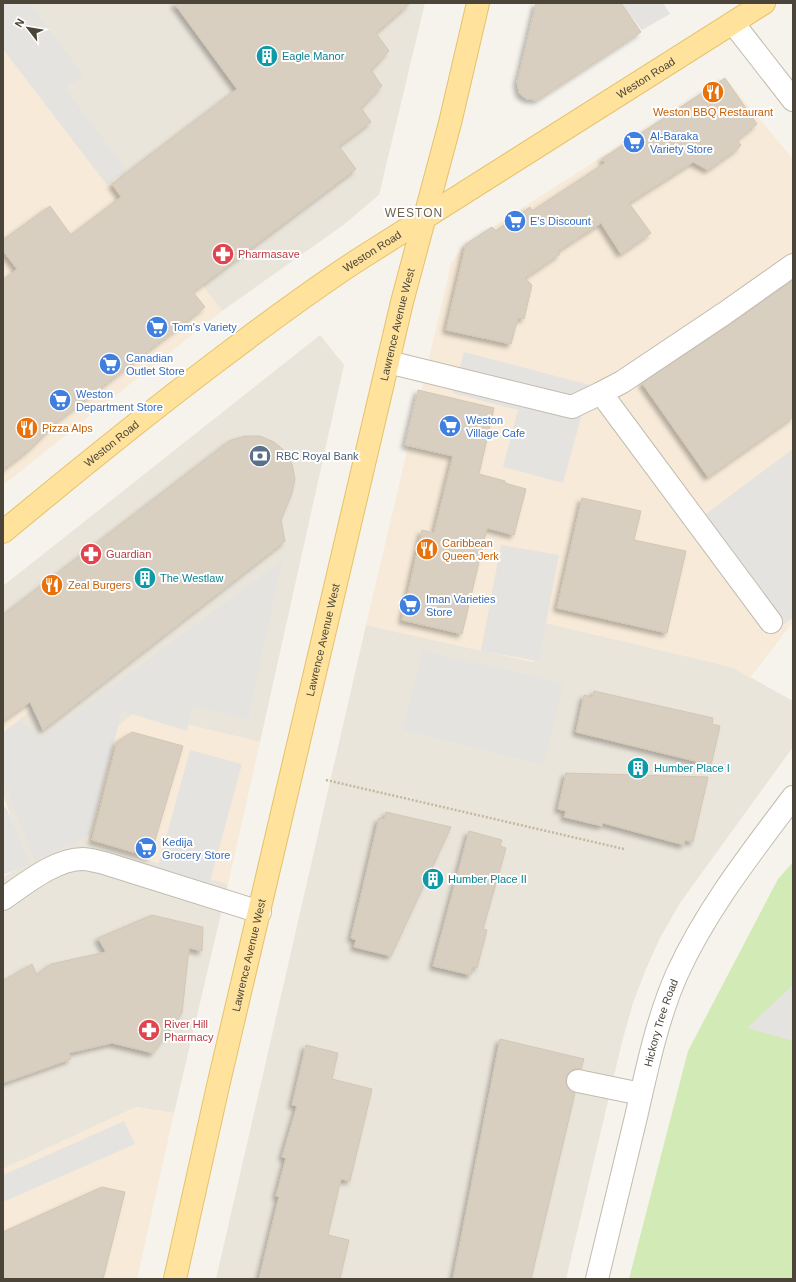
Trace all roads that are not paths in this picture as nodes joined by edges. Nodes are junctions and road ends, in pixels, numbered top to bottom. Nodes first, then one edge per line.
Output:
1 (478, 3) edge
2 (764, 3) edge
3 (733, 23) junction
4 (793, 100) edge
5 (424, 218) junction
6 (793, 265) edge
7 (388, 362) junction
8 (601, 393) junction
9 (3, 532) edge
10 (771, 622) dead end
11 (793, 797) edge
12 (3, 899) edge
13 (260, 912) junction
14 (578, 1081) dead end
15 (641, 1094) junction
16 (175, 1279) edge
17 (597, 1279) edge

1 - 5 main road, Lawrence Avenue West
2 - 3 main road, Weston Road
3 - 4 street
3 - 5 main road, Weston Road
5 - 7 main road, Lawrence Avenue West
5 - 9 main road, Weston Road
6 - 8 street
7 - 8 street
7 - 13 main road, Lawrence Avenue West
8 - 10 street
11 - 15 street, Hickory Tree Road
12 - 13 street
13 - 16 main road, Lawrence Avenue West
14 - 15 street
15 - 17 street, Hickory Tree Road

